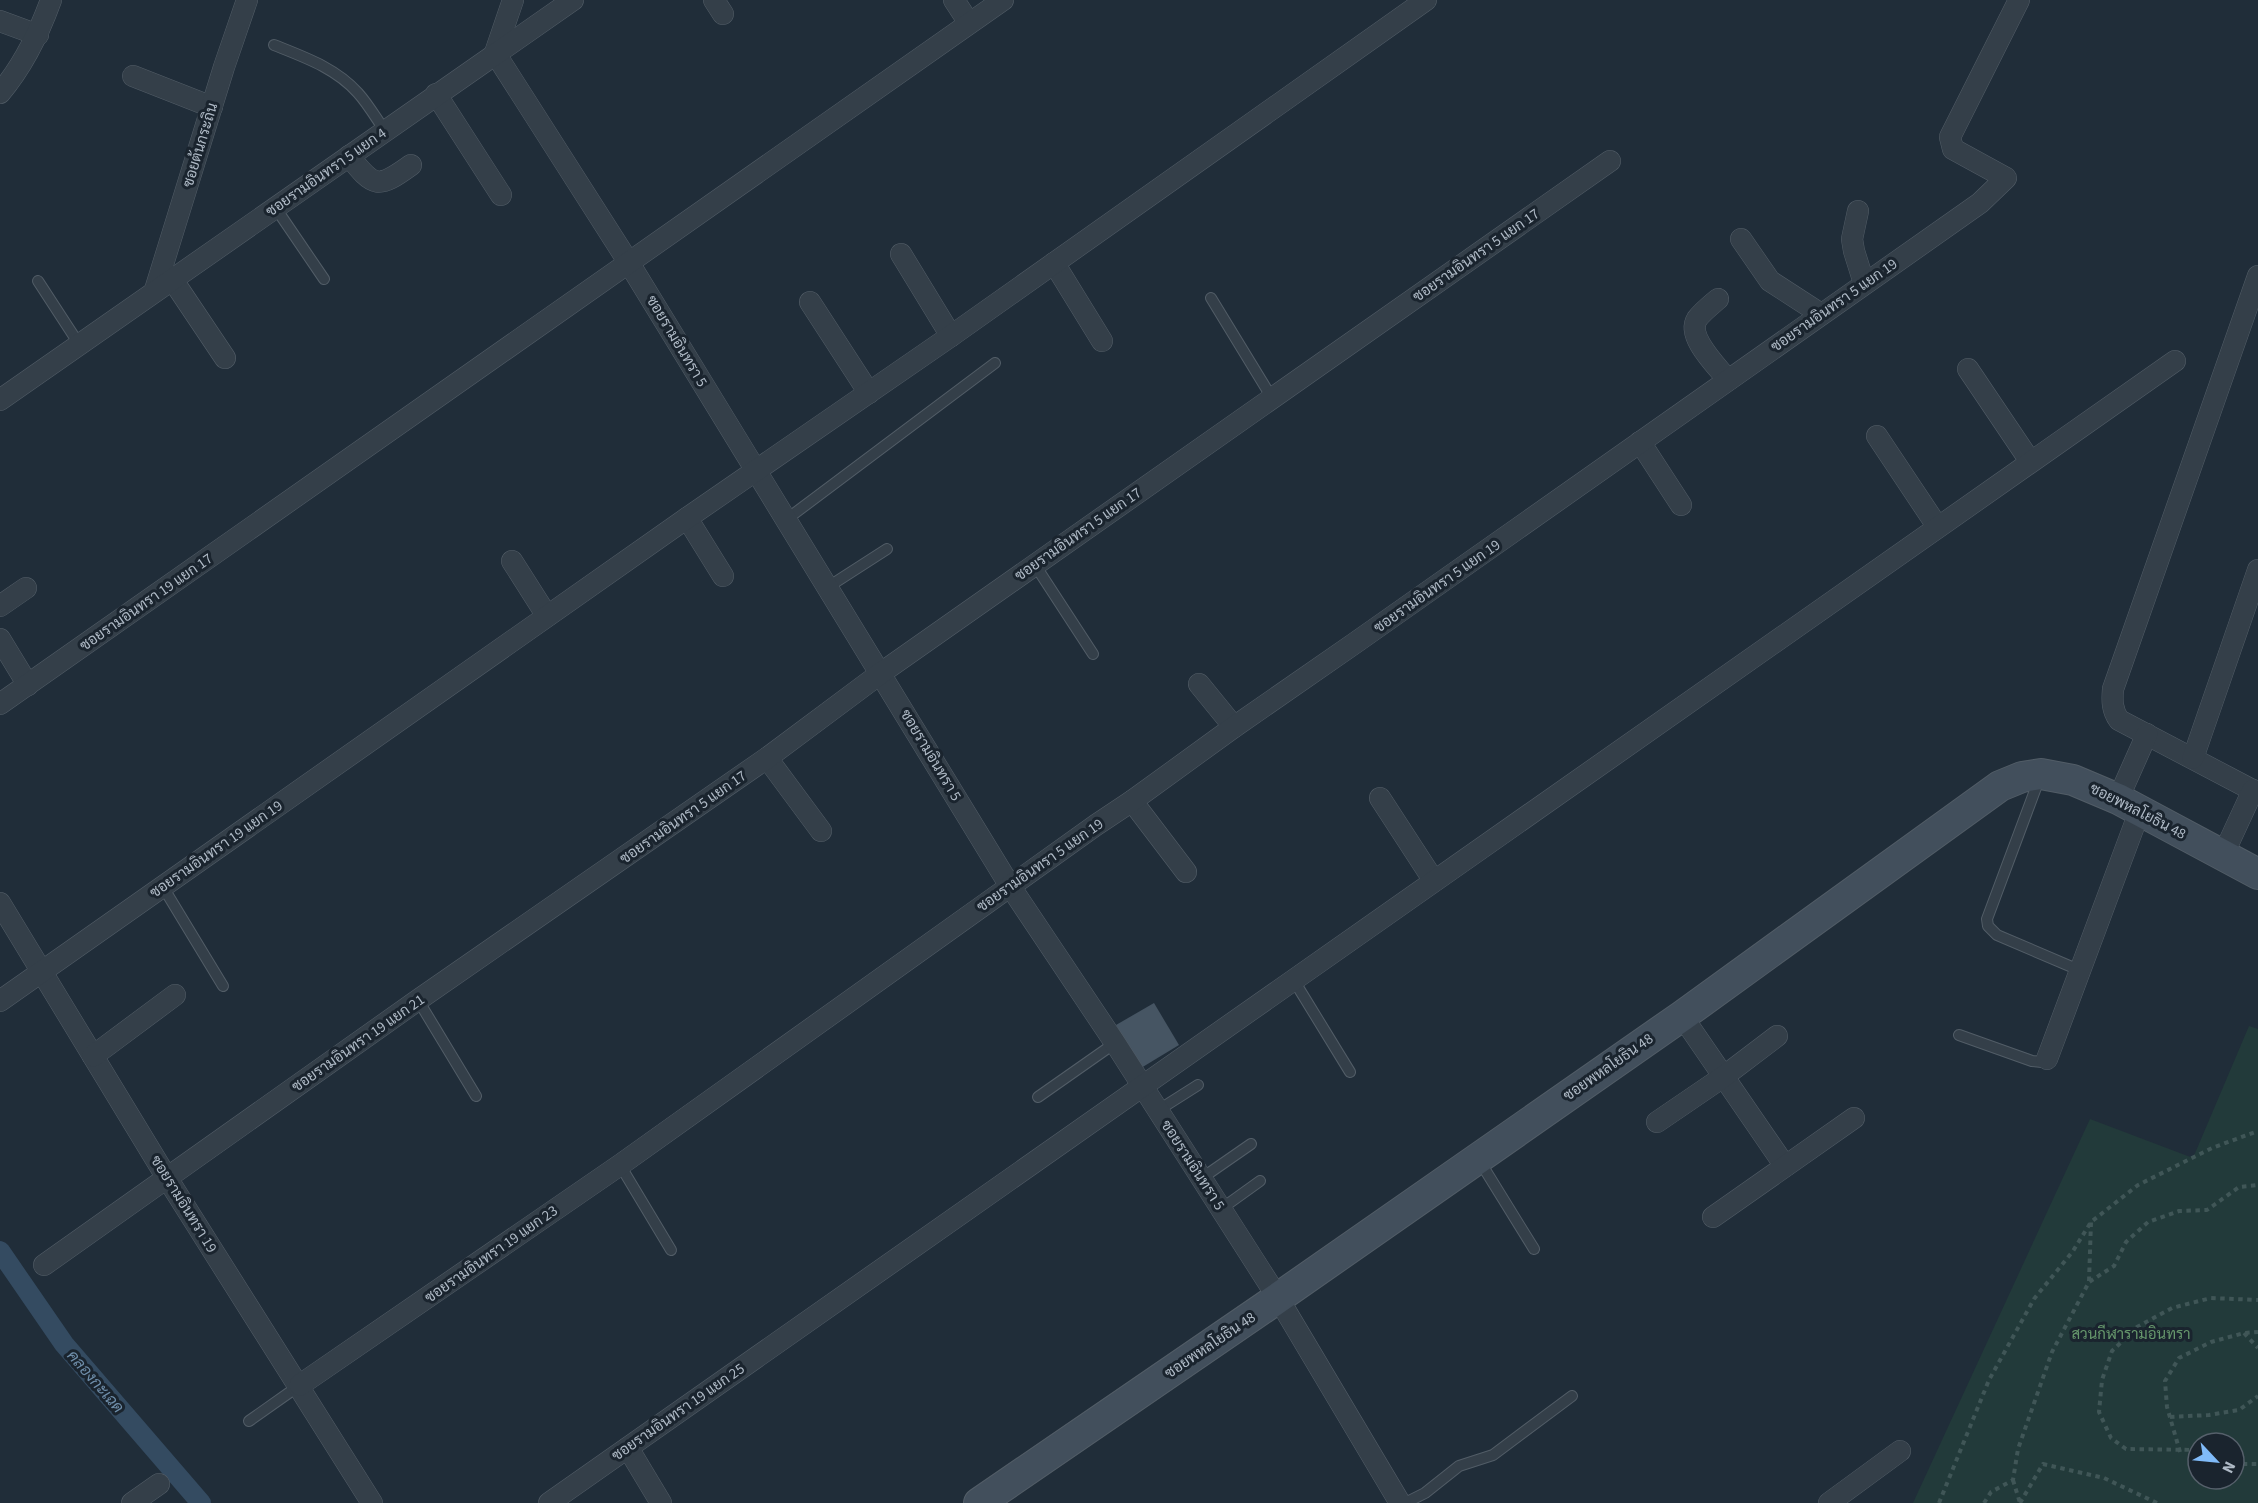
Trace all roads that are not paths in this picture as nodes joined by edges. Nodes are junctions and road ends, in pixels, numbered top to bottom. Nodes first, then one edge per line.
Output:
1 (51, 0) edge
2 (247, 0) edge
3 (513, 0) edge
4 (573, 0) edge
5 (954, 0) edge
6 (1003, 0) edge
7 (1426, 0) edge
8 (2019, 0) edge
9 (0, 21) edge
10 (969, 23) junction
11 (38, 35) junction
12 (274, 45) dead end
13 (495, 53) junction
14 (133, 76) dead end
15 (0, 93) edge
16 (436, 94) junction
17 (212, 107) junction
18 (385, 131) junction
19 (349, 156) junction
20 (1610, 161) dead end
21 (411, 165) dead end
22 (501, 195) dead end
23 (275, 207) junction
24 (1858, 211) dead end
25 (1741, 239) dead end
26 (901, 254) dead end
27 (629, 263) junction
28 (1054, 264) junction
29 (2258, 276) edge
30 (324, 279) dead end
31 (38, 281) dead end
32 (1864, 283) junction
33 (164, 285) junction
34 (1211, 298) dead end
35 (1718, 299) dead end
36 (810, 302) dead end
37 (1821, 314) junction
38 (951, 336) junction
39 (1102, 341) dead end
40 (79, 344) junction
41 (225, 358) dead end
42 (2175, 361) dead end
43 (995, 363) dead end
44 (1968, 369) dead end
45 (1728, 380) junction
46 (869, 393) junction
47 (1272, 398) junction
48 (0, 400) edge
49 (1877, 436) dead end
50 (1640, 442) junction
51 (2030, 461) junction
52 (755, 471) junction
53 (1681, 505) dead end
54 (687, 518) junction
55 (787, 519) junction
56 (1937, 526) junction
57 (887, 549) dead end
58 (512, 561) dead end
59 (1035, 565) junction
60 (2258, 570) edge
61 (723, 576) dead end
62 (828, 587) junction
63 (26, 588) dead end
64 (0, 606) edge
65 (547, 616) junction
66 (0, 639) edge
67 (1093, 654) dead end
68 (881, 673) junction
69 (1199, 684) dead end
70 (27, 685) junction
71 (0, 704) edge
72 (1234, 727) junction
73 (2147, 734) junction
74 (767, 758) junction
75 (2193, 758) junction
76 (2041, 774) junction
77 (2255, 791) edge
78 (1380, 798) dead end
79 (1132, 801) junction
80 (2129, 805) junction
81 (821, 831) dead end
82 (2223, 855) junction
83 (1186, 872) dead end
84 (2258, 874) edge
85 (1434, 881) junction
86 (1010, 886) junction
87 (162, 887) junction
88 (0, 903) edge
89 (549, 911) joint
90 (2079, 970) junction
91 (43, 972) junction
92 (1293, 979) junction
93 (223, 986) dead end
94 (175, 995) dead end
95 (418, 1000) junction
96 (0, 1001) edge
97 (1682, 1016) junction
98 (1959, 1035) dead end
99 (1777, 1036) dead end
100 (1115, 1043) junction
101 (93, 1056) junction
102 (2047, 1059) joint
103 (1350, 1072) dead end
104 (1723, 1077) junction
105 (1198, 1085) dead end
106 (1142, 1086) junction
107 (476, 1096) dead end
108 (1038, 1097) dead end
109 (1157, 1111) junction
110 (1854, 1118) dead end
111 (681, 1121) joint
112 (1657, 1122) dead end
113 (1251, 1144) dead end
114 (1478, 1158) junction
115 (620, 1165) junction
116 (1785, 1166) junction
117 (167, 1178) junction
118 (1202, 1178) junction
119 (1260, 1180) dead end
120 (1221, 1209) junction
121 (1713, 1217) dead end
122 (1533, 1249) dead end
123 (671, 1250) dead end
124 (44, 1265) dead end
125 (1278, 1298) junction
126 (300, 1385) junction
127 (1572, 1396) dead end
128 (249, 1421) dead end
129 (628, 1448) junction
130 (1900, 1451) dead end
131 (159, 1484) dead end
132 (132, 1503) edge
133 (372, 1503) edge
134 (549, 1503) edge
135 (661, 1503) edge
136 (979, 1503) edge
137 (1400, 1503) edge
138 (1405, 1503) edge
139 (1829, 1503) edge

1 - 11 street
2 - 17 street, ซอยต้นกระถิน
3 - 13 street
4 - 13 street, ซอยรามอินทรา 5 แยก 4
5 - 10 street
6 - 10 street, ซอยรามอินทรา 19 แยก 17
7 - 28 street, ซอยรามอินทรา 19 แยก 19
8 - 32 street, ซอยรามอินทรา 5 แยก 19
9 - 11 street
10 - 27 street, ซอยรามอินทรา 19 แยก 17
11 - 15 street
12 - 18 lane
13 - 16 street, ซอยรามอินทรา 5 แยก 4
13 - 27 street, ซอยรามอินทรา 5
14 - 17 street
16 - 18 street, ซอยรามอินทรา 5 แยก 4
16 - 22 street
17 - 33 street, ซอยต้นกระถิน
18 - 19 street, ซอยรามอินทรา 5 แยก 4
19 - 21 street
19 - 23 street, ซอยรามอินทรา 5 แยก 4
20 - 47 street, ซอยรามอินทรา 5 แยก 17
23 - 30 lane
23 - 33 street, ซอยรามอินทรา 5 แยก 4
24 - 32 street
25 - 37 street
26 - 38 street
27 - 52 street, ซอยรามอินทรา 5
27 - 70 street, ซอยรามอินทรา 19 แยก 17
28 - 38 street, ซอยรามอินทรา 19 แยก 19
28 - 39 street
29 - 73 street
31 - 40 lane
32 - 37 street, ซอยรามอินทรา 5 แยก 19
33 - 40 street, ซอยรามอินทรา 5 แยก 4
33 - 41 street
34 - 47 lane
35 - 45 street
36 - 46 street
37 - 45 street, ซอยรามอินทรา 5 แยก 19
38 - 46 street, ซอยรามอินทรา 19 แยก 19
40 - 48 street, ซอยรามอินทรา 5 แยก 4
42 - 51 street
43 - 55 lane
44 - 51 street
45 - 50 street, ซอยรามอินทรา 5 แยก 19
46 - 52 street, ซอยรามอินทรา 19 แยก 19
47 - 59 street, ซอยรามอินทรา 5 แยก 17
49 - 56 street
50 - 53 street
50 - 72 street, ซอยรามอินทรา 5 แยก 19
51 - 56 street
52 - 54 street, ซอยรามอินทรา 19 แยก 19
52 - 55 street, ซอยรามอินทรา 5
54 - 61 street
54 - 65 street, ซอยรามอินทรา 19 แยก 19
55 - 62 street, ซอยรามอินทรา 5
56 - 85 street
57 - 62 lane
58 - 65 street
59 - 67 lane
59 - 68 street, ซอยรามอินทรา 5 แยก 17
60 - 75 street
62 - 68 street, ซอยรามอินทรา 5
63 - 64 street
65 - 87 street, ซอยรามอินทรา 19 แยก 19
66 - 70 street
68 - 74 street, ซอยรามอินทรา 5 แยก 17
68 - 86 street, ซอยรามอินทรา 5
69 - 72 street
70 - 71 street, ซอยรามอินทรา 19 แยก 17
72 - 79 street, ซอยรามอินทรา 5 แยก 19
73 - 75 street
73 - 80 street
74 - 81 street
74 - 89 street, ซอยรามอินทรา 5 แยก 17
75 - 77 street
76 - 80 street, ซอยพหลโยธิน 48
76 - 90 lane
76 - 97 street, ซอยพหลโยธิน 48
77 - 82 street
78 - 85 street
79 - 83 street
79 - 86 street, ซอยรามอินทรา 5 แยก 19
80 - 82 street, ซอยพหลโยธิน 48
80 - 90 street
82 - 84 street, ซอยพหลโยธิน 48
85 - 92 street
86 - 100 street, ซอยรามอินทรา 5
86 - 111 street, ซอยรามอินทรา 5 แยก 19
87 - 91 street, ซอยรามอินทรา 19 แยก 19
87 - 93 lane
88 - 91 street, ซอยรามอินทรา 19
89 - 95 street, ซอยรามอินทรา 19 แยก 21
90 - 102 street
91 - 96 street, ซอยรามอินทรา 19 แยก 19
91 - 101 street, ซอยรามอินทรา 19
92 - 103 lane
92 - 106 street
94 - 101 street
95 - 107 lane
95 - 117 street, ซอยรามอินทรา 19 แยก 21
97 - 104 street
97 - 114 street, ซอยพหลโยธิน 48
98 - 102 lane
99 - 104 street
100 - 106 street, ซอยรามอินทรา 5
100 - 108 lane
101 - 117 street, ซอยรามอินทรา 19
104 - 112 street
104 - 116 street
105 - 109 lane
106 - 109 street, ซอยรามอินทรา 5
106 - 129 street, ซอยรามอินทรา 19 แยก 25
109 - 118 street, ซอยรามอินทรา 5
110 - 116 street
111 - 115 street, ซอยรามอินทรา 19 แยก 23
113 - 118 lane
114 - 122 lane
114 - 125 street, ซอยพหลโยธิน 48
115 - 123 lane
115 - 126 street, ซอยรามอินทรา 19 แยก 23
116 - 121 street
117 - 124 street, ซอยรามอินทรา 19 แยก 21
117 - 126 street, ซอยรามอินทรา 19
118 - 120 street, ซอยรามอินทรา 5
119 - 120 lane
120 - 125 street, ซอยรามอินทรา 5
125 - 136 street, ซอยพหลโยธิน 48
125 - 137 street, ซอยรามอินทรา 5
126 - 128 lane
126 - 133 street, ซอยรามอินทรา 19
127 - 138 lane
129 - 134 street, ซอยรามอินทรา 19 แยก 25
129 - 135 street
130 - 139 street
131 - 132 street

